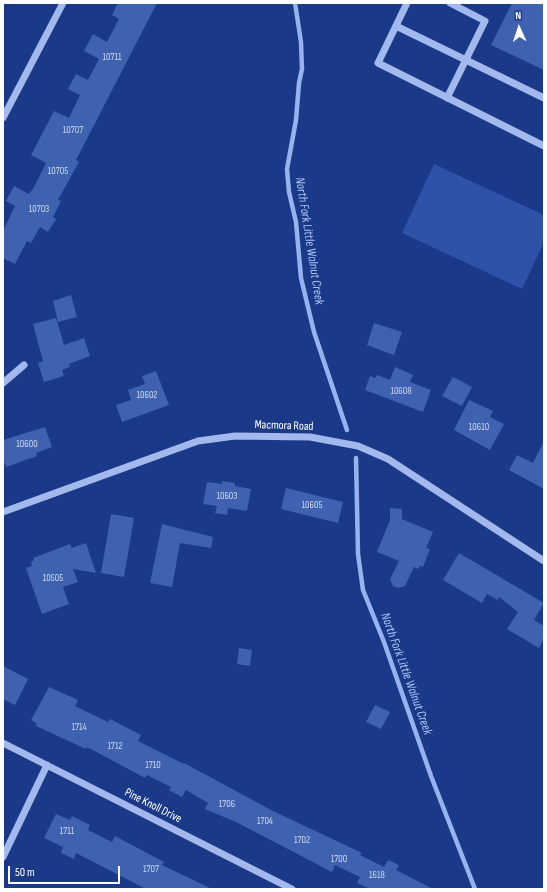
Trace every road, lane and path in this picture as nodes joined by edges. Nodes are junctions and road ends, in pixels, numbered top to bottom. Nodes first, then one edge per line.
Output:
1 (63, 3) edge
2 (407, 3) edge
3 (450, 3) edge
4 (396, 26) junction
5 (466, 60) junction
6 (447, 98) junction
7 (544, 98) edge
8 (3, 118) edge
9 (544, 146) edge
10 (24, 365) dead end
11 (3, 383) edge
12 (3, 512) edge
13 (544, 561) edge
14 (3, 743) edge
15 (48, 765) junction
16 (3, 857) edge
17 (292, 889) edge

1 - 8 street
2 - 4 street
3 - 5 street
4 - 5 street
4 - 6 street
5 - 6 street
5 - 7 street
6 - 9 street
10 - 11 street
12 - 13 street, Macmora Road
14 - 15 street, Pine Knoll Drive
15 - 16 street
15 - 17 street, Pine Knoll Drive

